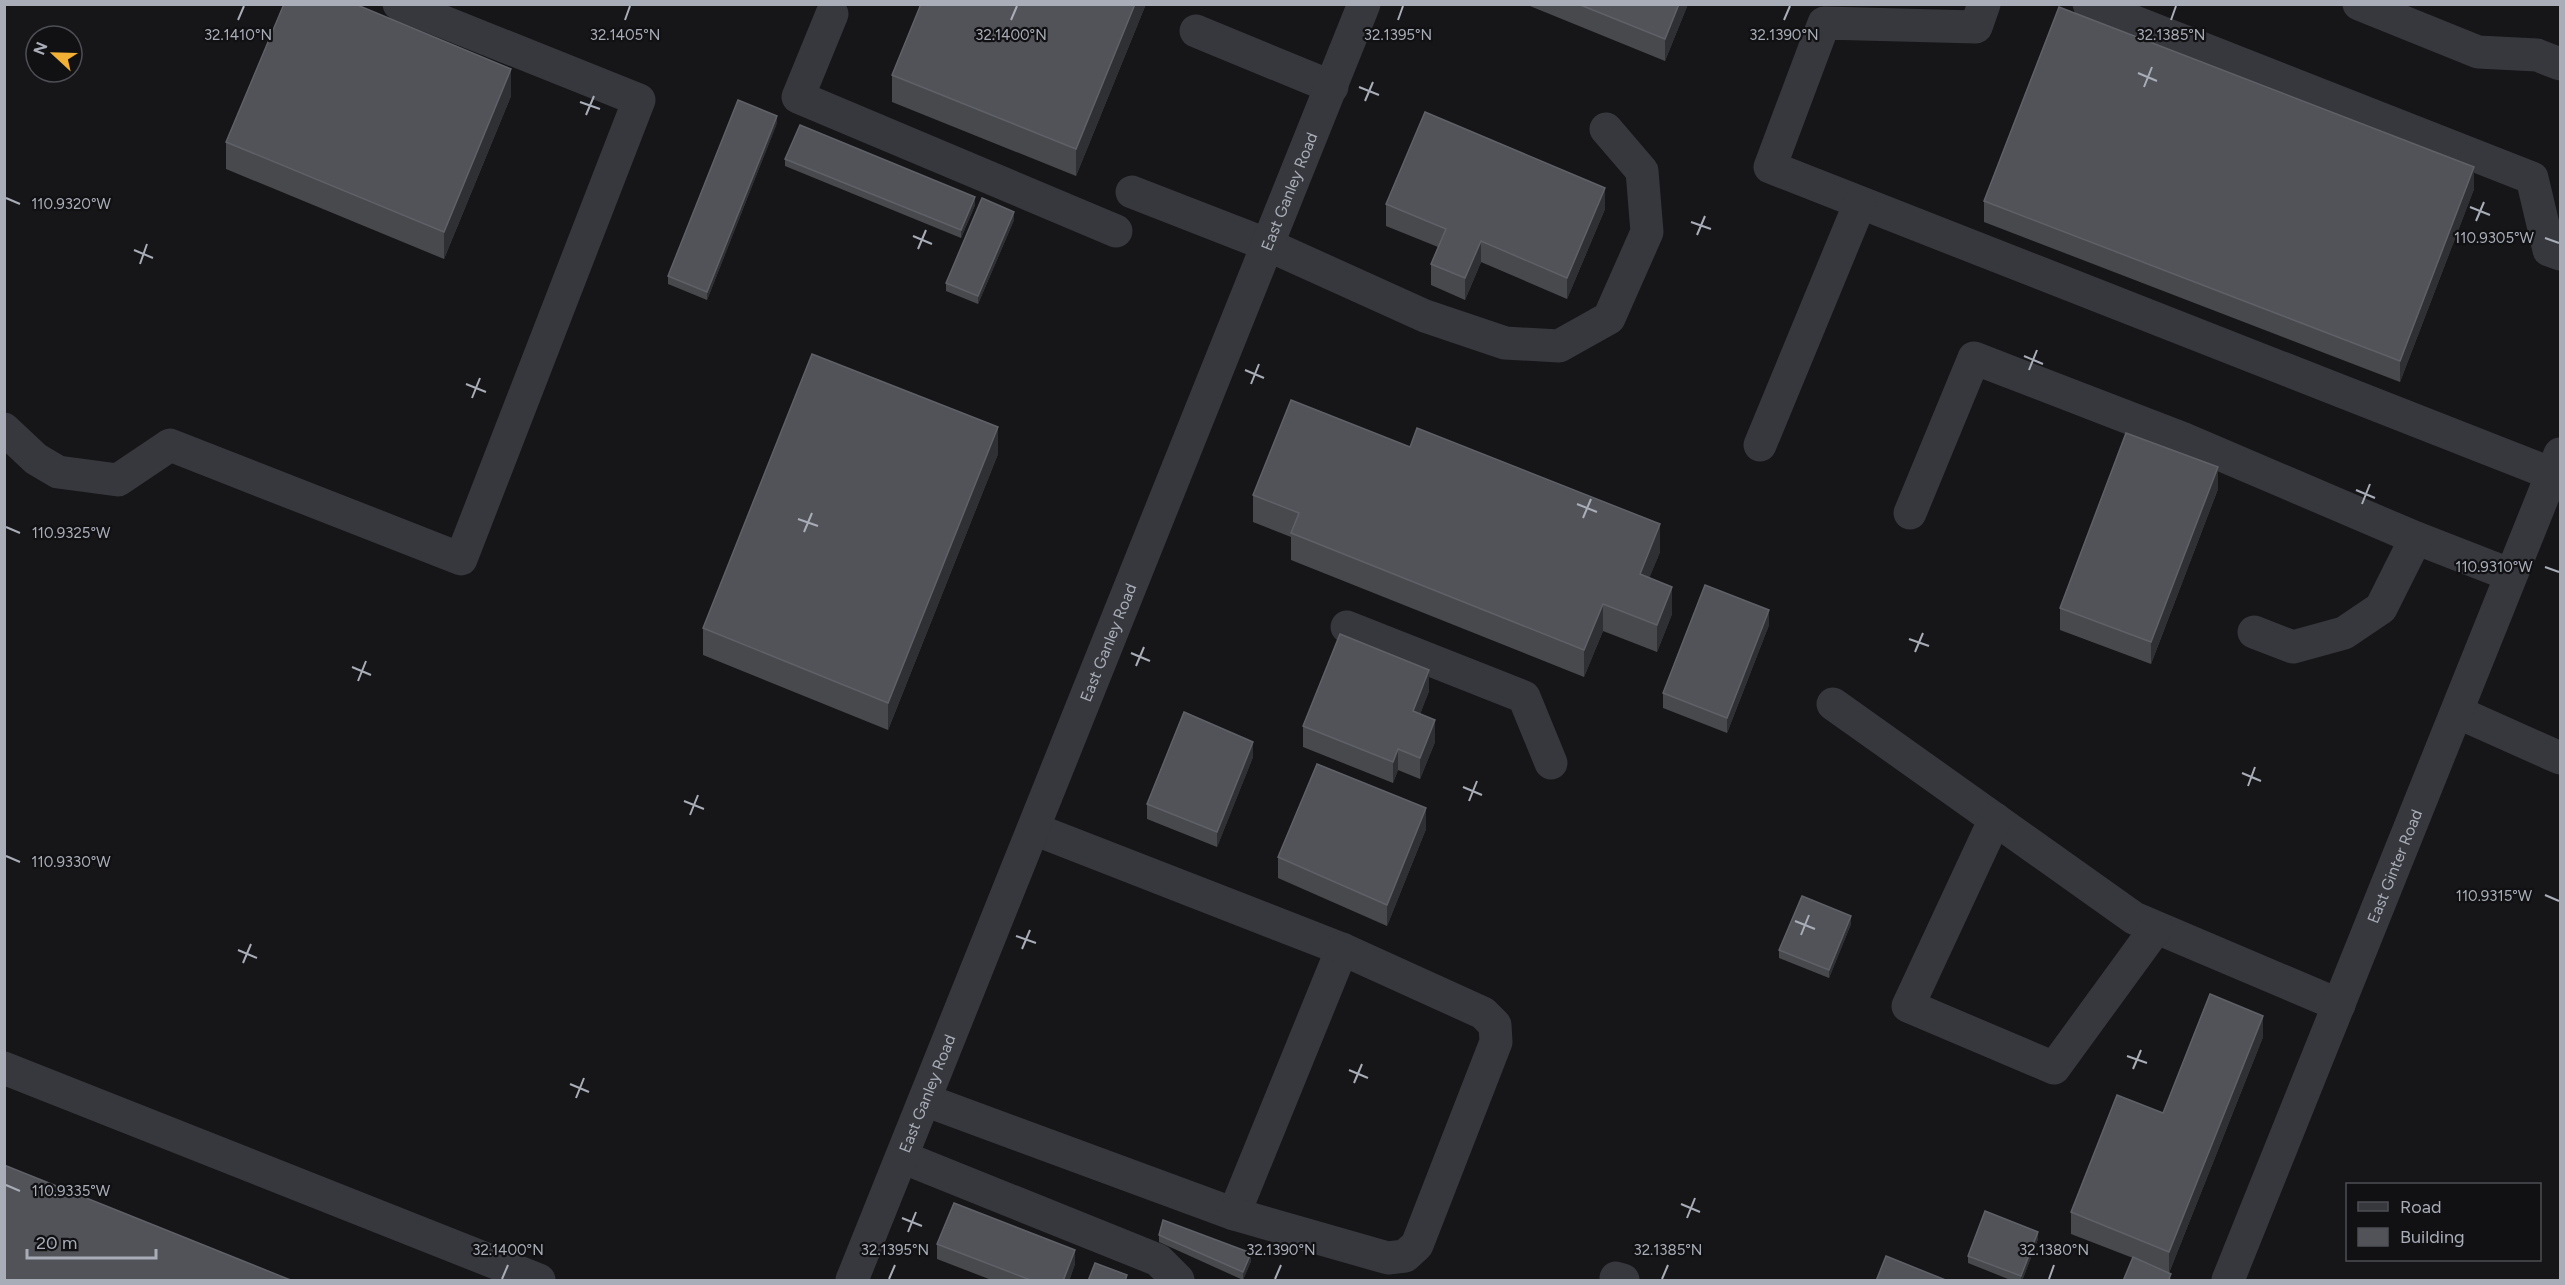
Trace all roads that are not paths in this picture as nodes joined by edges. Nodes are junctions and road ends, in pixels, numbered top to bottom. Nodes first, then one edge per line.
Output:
1 (399, 4) edge
2 (1364, 4) edge
3 (1984, 4) edge
4 (2089, 4) edge
5 (2359, 4) edge
6 (832, 14) dead end
7 (1196, 31) dead end
8 (2560, 64) edge
9 (1332, 87) junction
10 (1606, 129) dead end
11 (1132, 192) dead end
12 (1860, 203) junction
13 (1116, 231) dead end
14 (1268, 245) junction
15 (2560, 254) edge
16 (4, 429) edge
17 (1760, 445) dead end
18 (2556, 464) edge
19 (1910, 513) dead end
20 (2416, 538) junction
21 (2511, 575) junction
22 (1347, 627) dead end
23 (2254, 632) dead end
24 (1833, 704) dead end
25 (2457, 712) junction
26 (2560, 758) edge
27 (1551, 763) dead end
28 (1995, 819) junction
29 (1034, 829) junction
30 (2156, 928) junction
31 (1342, 949) junction
32 (2339, 1005) junction
33 (4, 1068) edge
34 (925, 1100) junction
35 (902, 1157) junction
36 (1234, 1214) junction
37 (540, 1281) edge
38 (852, 1281) edge
39 (1178, 1281) edge
40 (2228, 1281) edge

1 - 16 street
2 - 9 street, East Ganley Road
3 - 12 street
4 - 15 street
5 - 8 street
6 - 13 street
7 - 9 street
9 - 14 street, East Ganley Road
10 - 14 street
11 - 14 street
12 - 17 street
12 - 18 street
14 - 29 street, East Ganley Road
18 - 21 street, East Ginter Road
19 - 20 street
20 - 21 street
20 - 23 street
21 - 25 street, East Ginter Road
22 - 27 street
24 - 28 street
25 - 26 street
25 - 32 street, East Ginter Road
28 - 30 street
28 - 30 street
29 - 31 street
29 - 34 street, East Ganley Road
30 - 32 street
31 - 36 street
31 - 36 street
32 - 40 street, East Ginter Road
33 - 37 street
34 - 35 street, East Ganley Road
34 - 36 street
35 - 38 street, East Ganley Road
35 - 39 street

